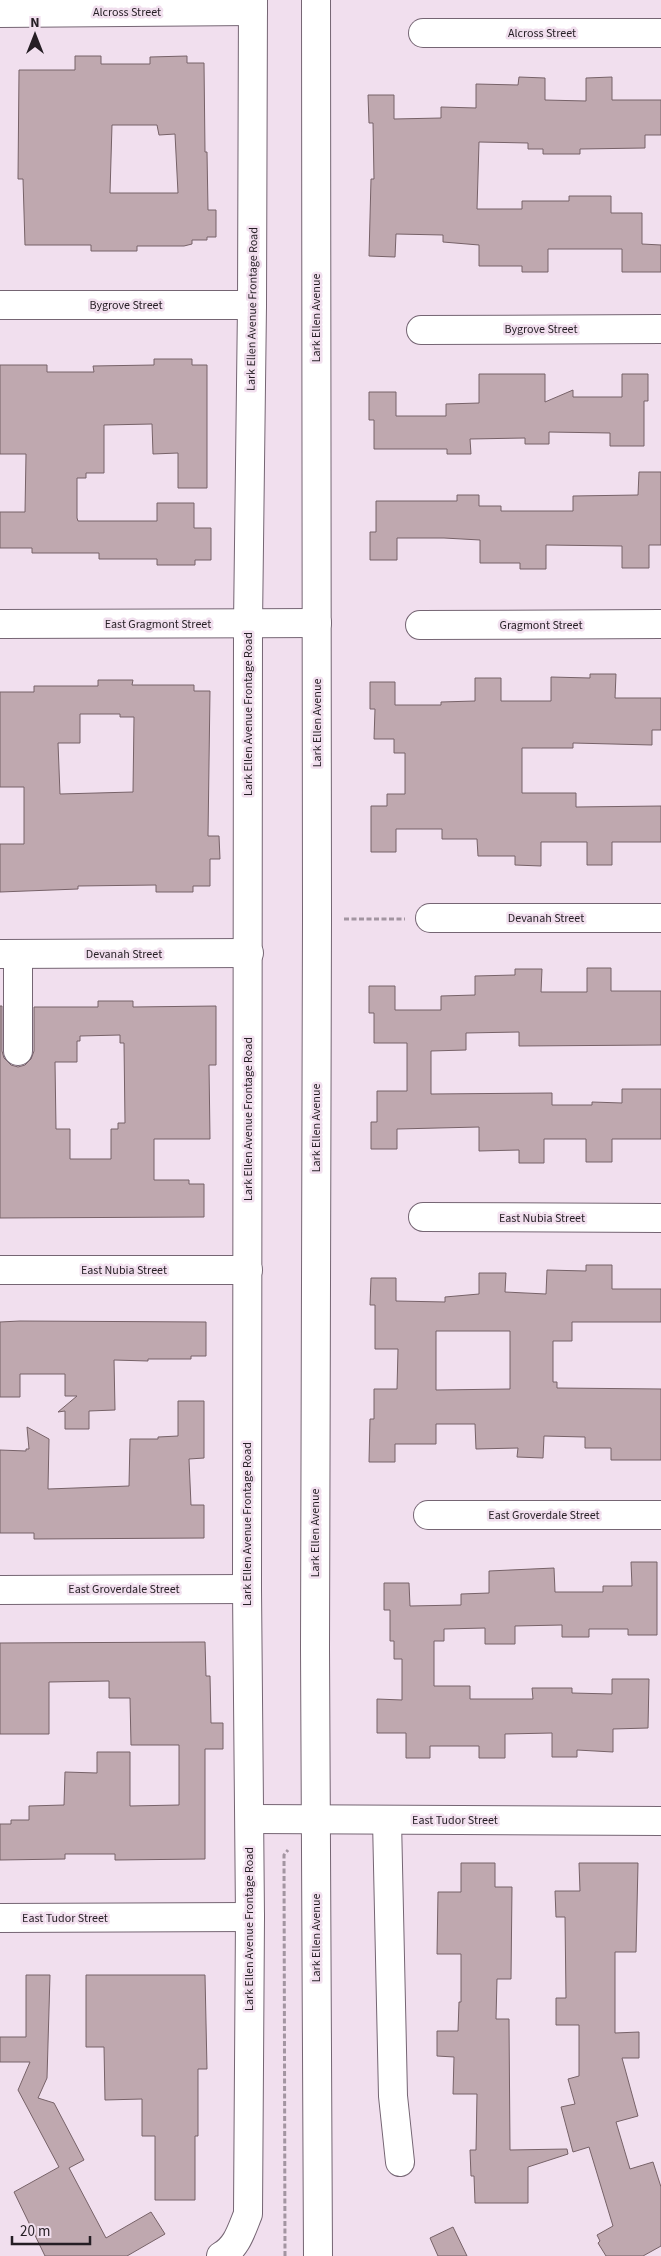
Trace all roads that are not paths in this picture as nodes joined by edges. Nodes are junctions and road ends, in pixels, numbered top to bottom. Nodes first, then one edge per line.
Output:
1 (316, 0) edge
2 (253, 6) edge
3 (0, 13) edge
4 (422, 33) dead end
5 (661, 34) edge
6 (0, 305) edge
7 (252, 305) junction
8 (661, 329) edge
9 (421, 330) dead end
10 (317, 623) junction
11 (0, 624) edge
12 (248, 624) junction
13 (661, 624) edge
14 (420, 625) dead end
15 (430, 918) road end
16 (661, 918) edge
17 (249, 953) junction
18 (9, 954) edge
19 (18, 1051) dead end
20 (423, 1217) dead end
21 (661, 1218) edge
22 (0, 1270) edge
23 (248, 1270) junction
24 (428, 1515) dead end
25 (661, 1515) edge
26 (247, 1589) junction
27 (0, 1590) edge
28 (250, 1819) junction
29 (315, 1820) junction
30 (387, 1820) junction
31 (661, 1821) edge
32 (250, 1917) junction
33 (0, 1918) edge
34 (400, 2162) dead end
35 (230, 2246) edge
36 (318, 2256) edge

1 - 10 street, Lark Ellen Avenue
2 - 3 street, Alcross Street
2 - 7 street, Lark Ellen Avenue Frontage Road
4 - 5 street, Alcross Street
6 - 7 street, Bygrove Street
7 - 12 street, Lark Ellen Avenue Frontage Road
8 - 9 street, Bygrove Street
10 - 12 street, East Gragmont Street
10 - 29 street, Lark Ellen Avenue
11 - 12 street, East Gragmont Street
12 - 17 street, Lark Ellen Avenue Frontage Road
13 - 14 street, Gragmont Street
15 - 16 street, Devanah Street
17 - 18 street, Devanah Street
17 - 23 street, Lark Ellen Avenue Frontage Road
18 - 19 street
20 - 21 street, East Nubia Street
22 - 23 street, East Nubia Street
23 - 26 street, Lark Ellen Avenue Frontage Road
24 - 25 street, East Groverdale Street
26 - 27 street, East Groverdale Street
26 - 28 street, Lark Ellen Avenue Frontage Road
28 - 29 street, East Tudor Street
28 - 32 street, Lark Ellen Avenue Frontage Road
29 - 30 street, East Tudor Street
29 - 36 street, Lark Ellen Avenue
30 - 31 street, East Tudor Street
30 - 34 street
32 - 33 street, East Tudor Street
32 - 35 street, Lark Ellen Avenue Frontage Road

